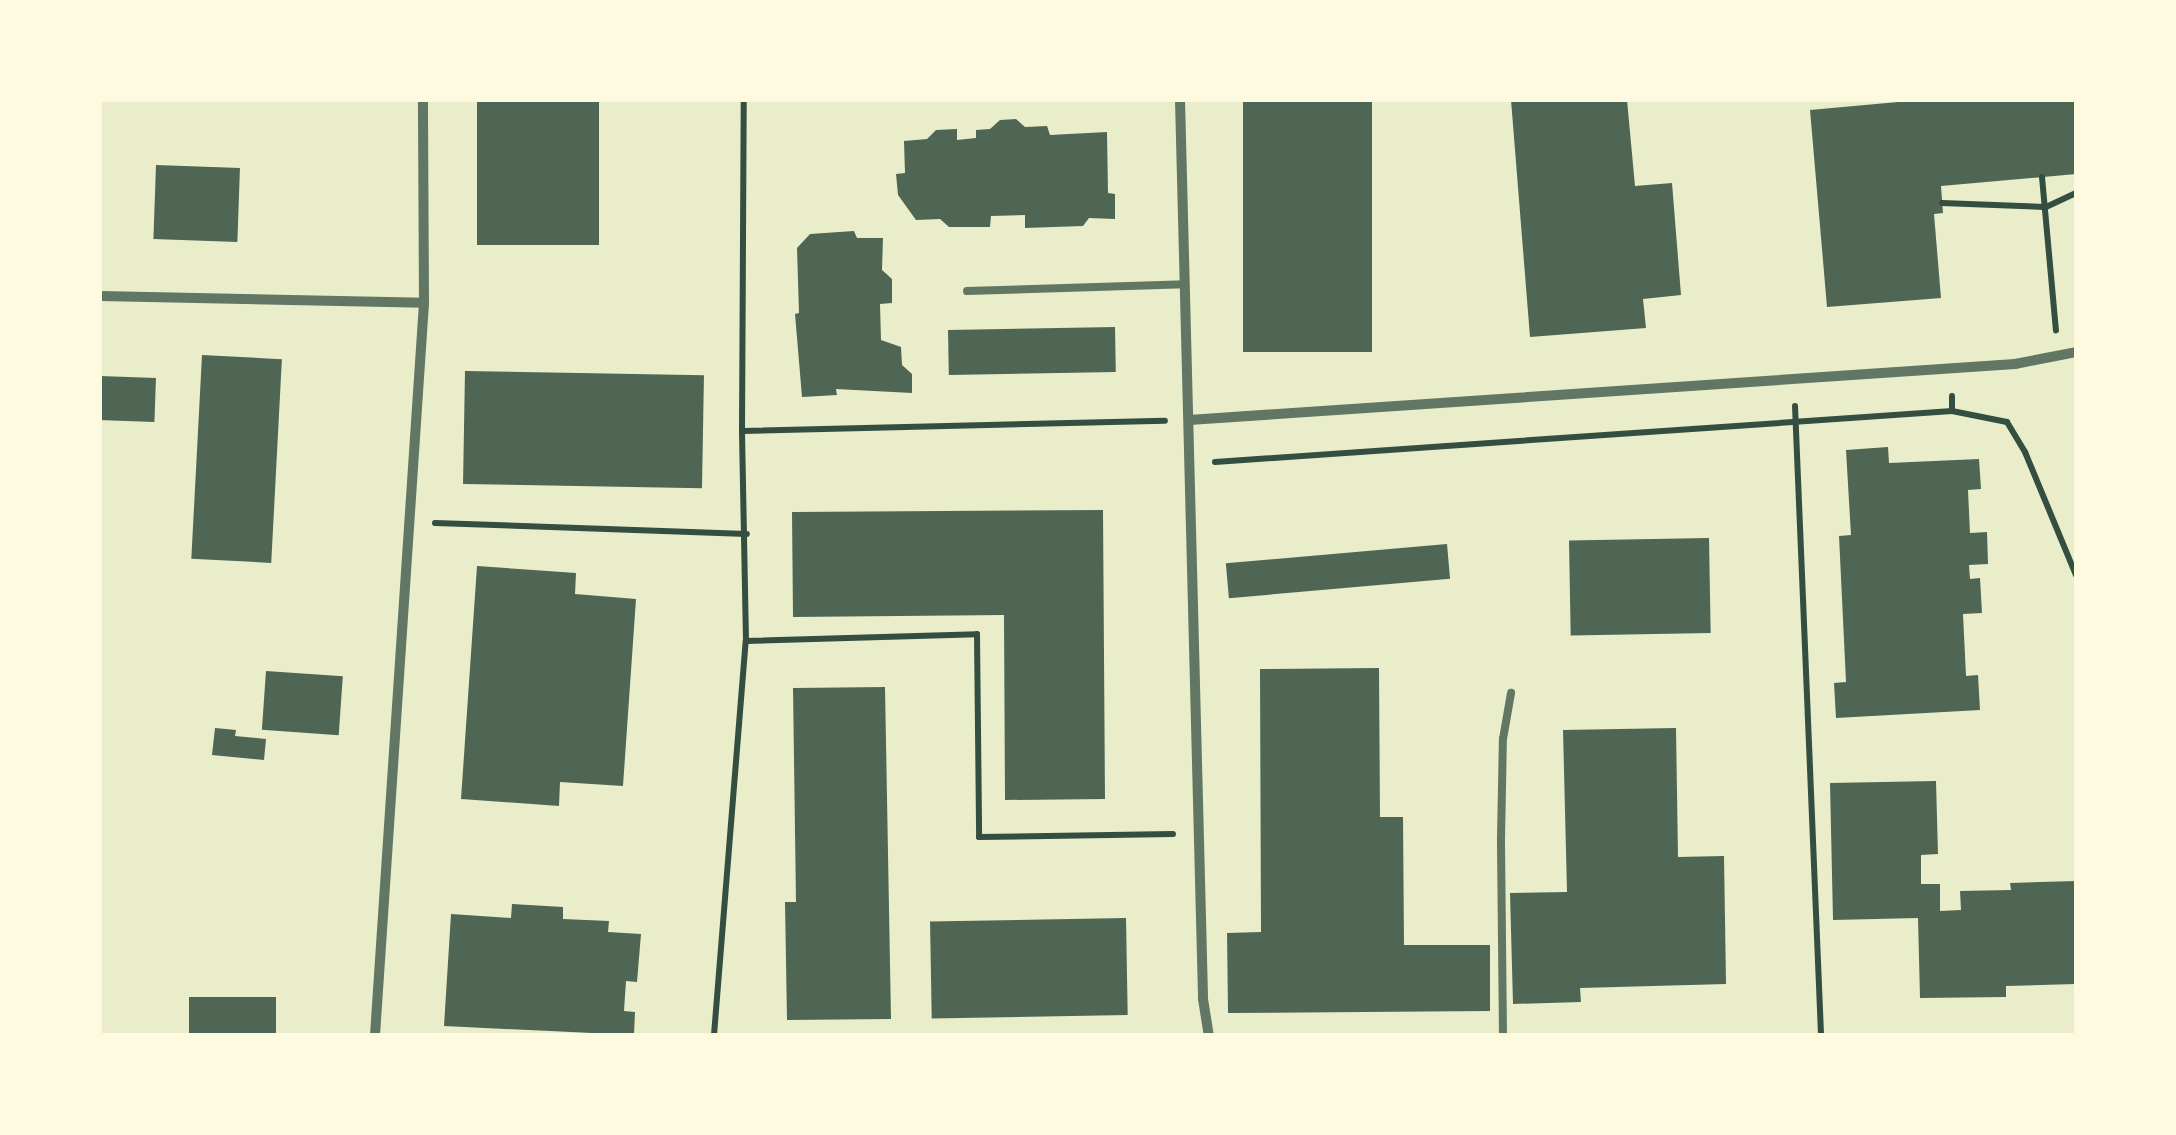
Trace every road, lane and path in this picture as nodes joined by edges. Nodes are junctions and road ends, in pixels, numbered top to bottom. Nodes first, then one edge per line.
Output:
1 (423, 100) edge
2 (744, 100) edge
3 (1180, 100) edge
4 (2042, 177) dead end
5 (2076, 192) edge
6 (1942, 203) dead end
7 (2046, 206) junction
8 (1186, 284) junction
9 (968, 291) dead end
10 (100, 296) edge
11 (424, 303) junction
12 (2076, 352) edge
13 (2058, 356) junction
14 (1951, 368) junction
15 (1794, 380) junction
16 (1952, 410) junction
17 (1188, 420) junction
18 (1795, 422) junction
19 (742, 431) junction
20 (1190, 464) junction
21 (408, 522) junction
22 (747, 534) junction
23 (2076, 575) edge
24 (746, 641) junction
25 (1511, 693) dead end
26 (1199, 833) junction
27 (375, 1035) edge
28 (714, 1035) edge
29 (1209, 1035) edge
30 (1504, 1035) edge
31 (1821, 1035) edge

1 - 11 street
2 - 19 path
3 - 8 street
4 - 7 path
5 - 7 path
6 - 7 path
7 - 13 path
8 - 9 lane
8 - 17 street
10 - 11 street
11 - 21 street
12 - 13 street
13 - 14 street
14 - 15 street
14 - 16 path
15 - 17 street
15 - 18 path
16 - 18 path
16 - 23 path
17 - 19 path
17 - 20 street
18 - 20 path
18 - 31 path
19 - 22 path
20 - 26 street
21 - 22 path
21 - 27 street
22 - 24 path
24 - 26 path
24 - 28 path
25 - 30 lane
26 - 29 street

